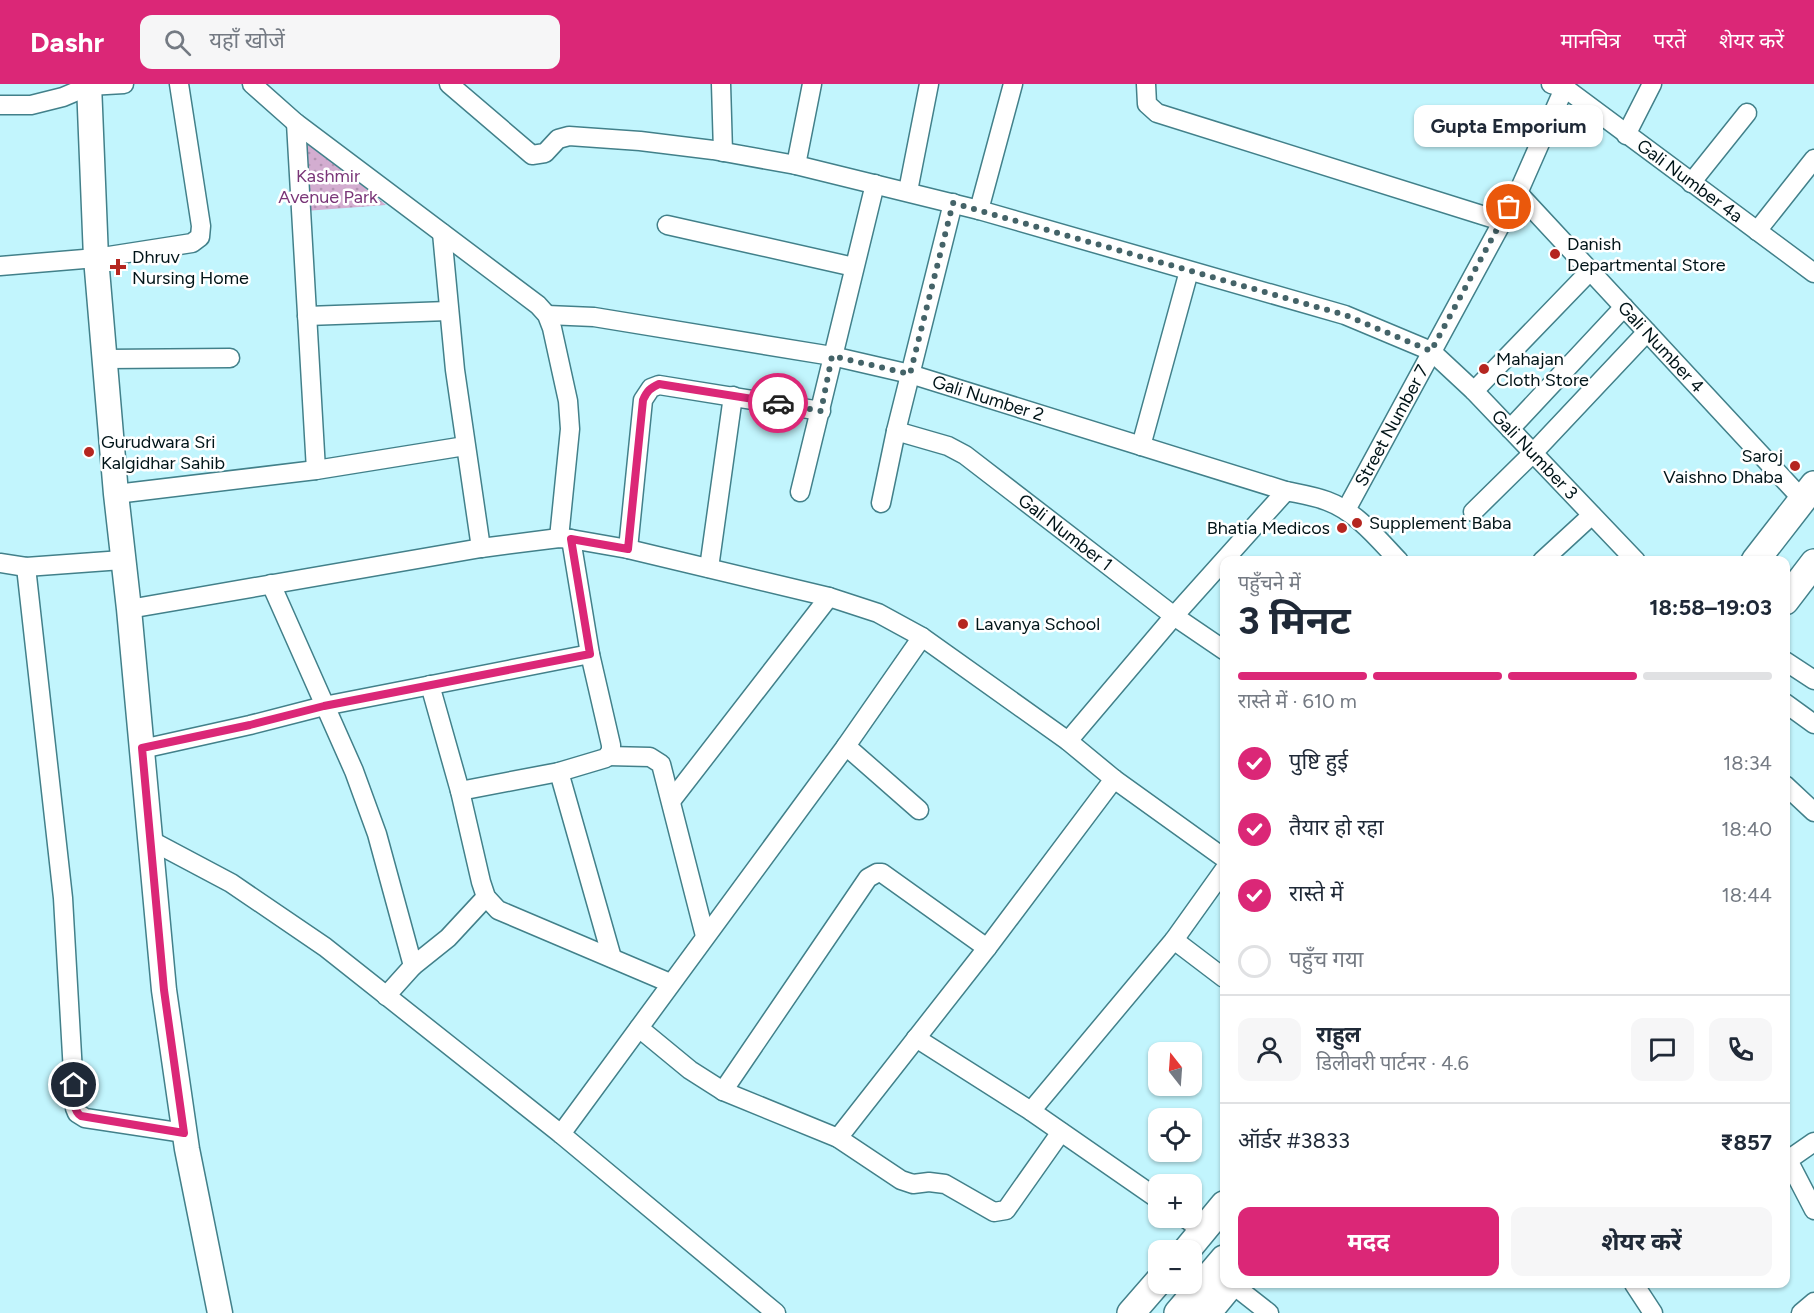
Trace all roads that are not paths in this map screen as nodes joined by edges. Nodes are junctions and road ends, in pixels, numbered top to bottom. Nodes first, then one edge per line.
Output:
1 (124, 84) edge
2 (178, 84) edge
3 (252, 84) edge
4 (449, 84) edge
5 (721, 84) edge
6 (812, 84) edge
7 (929, 84) edge
8 (1013, 84) edge
9 (1146, 84) edge
10 (1652, 84) edge
11 (89, 85) edge
12 (1561, 85) edge
13 (0, 105) edge
14 (1747, 113) dead end
15 (296, 123) junction
16 (1626, 135) junction
17 (723, 152) junction
18 (1814, 159) edge
19 (796, 165) junction
20 (1691, 183) junction
21 (875, 184) junction
22 (908, 191) junction
23 (1518, 193) junction
24 (953, 203) junction
25 (979, 210) junction
26 (1501, 221) junction
27 (667, 225) dead end
28 (1757, 231) junction
29 (442, 233) junction
30 (96, 258) junction
31 (0, 266) edge
32 (854, 267) junction
33 (1189, 271) junction
34 (1590, 271) junction
35 (1814, 273) edge
36 (1624, 307) junction
37 (448, 311) junction
38 (547, 315) junction
39 (307, 316) junction
40 (1647, 332) junction
41 (1431, 351) junction
42 (832, 356) junction
43 (230, 358) dead end
44 (106, 359) junction
45 (910, 374) junction
46 (1474, 391) junction
47 (733, 396) junction
48 (821, 411) junction
49 (1510, 429) junction
50 (896, 431) junction
51 (465, 446) junction
52 (1141, 446) junction
53 (1533, 453) junction
54 (315, 470) junction
55 (1286, 491) junction
56 (800, 492) dead end
57 (116, 494) junction
58 (1810, 500) edge
59 (881, 502) dead end
60 (1346, 510) junction
61 (1473, 512) dead end
62 (1592, 515) junction
63 (565, 538) junction
64 (1814, 541) edge
65 (481, 548) junction
66 (628, 549) junction
67 (1228, 556) edge
68 (1394, 556) edge
69 (1547, 556) edge
70 (1631, 556) edge
71 (1760, 556) edge
72 (1782, 556) edge
73 (122, 560) junction
74 (0, 563) edge
75 (1814, 563) edge
76 (1220, 565) edge
77 (26, 567) junction
78 (1790, 567) edge
79 (709, 568) junction
80 (271, 584) junction
81 (1790, 594) edge
82 (829, 597) junction
83 (129, 609) junction
84 (1174, 616) junction
85 (922, 637) junction
86 (1220, 647) edge
87 (590, 654) junction
88 (1790, 664) edge
89 (1814, 680) edge
90 (430, 685) junction
91 (324, 706) junction
92 (1790, 707) edge
93 (1814, 724) edge
94 (1068, 741) junction
95 (846, 746) junction
96 (142, 748) junction
97 (608, 756) junction
98 (559, 772) junction
99 (1114, 779) junction
100 (1790, 790) edge
101 (460, 791) junction
102 (670, 801) junction
103 (919, 810) dead end
104 (1814, 812) edge
105 (150, 840) junction
106 (1220, 855) edge
107 (1220, 876) edge
108 (486, 897) junction
109 (705, 936) junction
110 (1174, 940) junction
111 (987, 948) junction
112 (612, 958) junction
113 (413, 966) junction
114 (1220, 975) edge
115 (670, 983) junction
116 (386, 996) junction
117 (639, 1028) junction
118 (916, 1038) junction
119 (723, 1091) junction
120 (1031, 1111) junction
121 (1061, 1132) junction
122 (184, 1133) junction
123 (561, 1134) junction
124 (838, 1138) junction
125 (1814, 1142) edge
126 (1790, 1158) edge
127 (1790, 1168) edge
128 (1148, 1192) edge
129 (1220, 1208) edge
130 (1814, 1210) edge
131 (1202, 1219) edge
132 (1220, 1264) edge
133 (1229, 1288) edge
134 (1237, 1288) edge
135 (1637, 1288) edge
136 (1148, 1293) edge
137 (1814, 1302) edge
138 (220, 1313) edge
139 (776, 1313) edge
140 (1131, 1313) edge
141 (1178, 1313) edge
142 (1207, 1313) edge
143 (1269, 1313) edge
144 (1653, 1313) edge
145 (1801, 1313) edge

1 - 11 street
2 - 30 street
3 - 15 street
4 - 17 street
5 - 17 street
6 - 19 street
7 - 22 street
8 - 25 street
9 - 26 street
10 - 16 street
11 - 13 street
11 - 30 street
12 - 16 street, Gali Number 4a
12 - 23 street, Street Number 7
14 - 20 street
15 - 29 street
15 - 39 street
16 - 20 street, Gali Number 4a
17 - 19 street
18 - 28 street
19 - 21 street
20 - 28 street, Gali Number 4a
21 - 22 street
21 - 32 street
22 - 24 street
23 - 26 street, Street Number 7
23 - 34 street, Gali Number 4
24 - 25 street
24 - 45 street
25 - 33 street
26 - 41 street, Street Number 7
27 - 32 street
28 - 35 street, Gali Number 4a
29 - 37 street
29 - 38 street
30 - 31 street
30 - 44 street
32 - 42 street
33 - 41 street
33 - 52 street
34 - 36 street, Gali Number 4
34 - 46 street
36 - 40 street, Gali Number 4
36 - 49 street
37 - 39 street
37 - 51 street
38 - 42 street, Gali Number 2
38 - 63 street
39 - 54 street
40 - 53 street
40 - 58 street, Gali Number 4
41 - 46 street, Gali Number 3
41 - 60 street, Street Number 7
42 - 45 street, Gali Number 2
42 - 48 street
43 - 44 street
44 - 57 street
45 - 50 street
45 - 52 street, Gali Number 2
46 - 49 street, Gali Number 3
47 - 48 street
47 - 66 street
47 - 79 street
48 - 56 street
49 - 53 street, Gali Number 3
50 - 59 street
50 - 84 street, Gali Number 1
51 - 54 street
51 - 65 street
52 - 55 street, Gali Number 2
53 - 61 street
53 - 62 street, Gali Number 3
54 - 57 street
55 - 60 street, Gali Number 2
55 - 67 street
57 - 73 street
58 - 71 main road
58 - 72 main road
60 - 68 street, Gali Number 2
62 - 69 street
62 - 70 street, Gali Number 3
63 - 65 street
63 - 66 street
63 - 87 street
64 - 78 main road
65 - 80 street
66 - 79 street
73 - 77 street
73 - 83 street
74 - 77 street
75 - 81 main road
76 - 84 street
77 - 122 street
79 - 82 street
80 - 83 street
80 - 91 street
82 - 85 street
82 - 102 street
83 - 96 street
84 - 86 street, Gali Number 1
84 - 94 street
85 - 94 street
85 - 95 street
87 - 90 street
87 - 97 street
88 - 89 street
90 - 91 street
90 - 101 street
91 - 96 street
91 - 113 street
92 - 93 street
94 - 99 street
95 - 103 street
95 - 109 street
96 - 105 street
97 - 98 street
97 - 102 street
98 - 101 street
98 - 112 street
99 - 106 street
99 - 111 street
100 - 104 street
101 - 108 street
102 - 109 street
105 - 116 street
105 - 122 street
107 - 110 street
108 - 112 street
108 - 113 street
109 - 115 street
110 - 114 street
110 - 120 street
111 - 118 street
111 - 119 street
112 - 115 street
113 - 116 street
115 - 117 street
116 - 123 street
117 - 119 street
117 - 123 street
118 - 120 street
118 - 124 street
119 - 124 street
120 - 121 street
121 - 124 street
121 - 128 street
122 - 138 street
123 - 139 street
125 - 126 street
127 - 130 street
129 - 131 main road
132 - 141 main road
133 - 142 main road
134 - 143 street
135 - 144 street
136 - 140 main road
137 - 145 street

